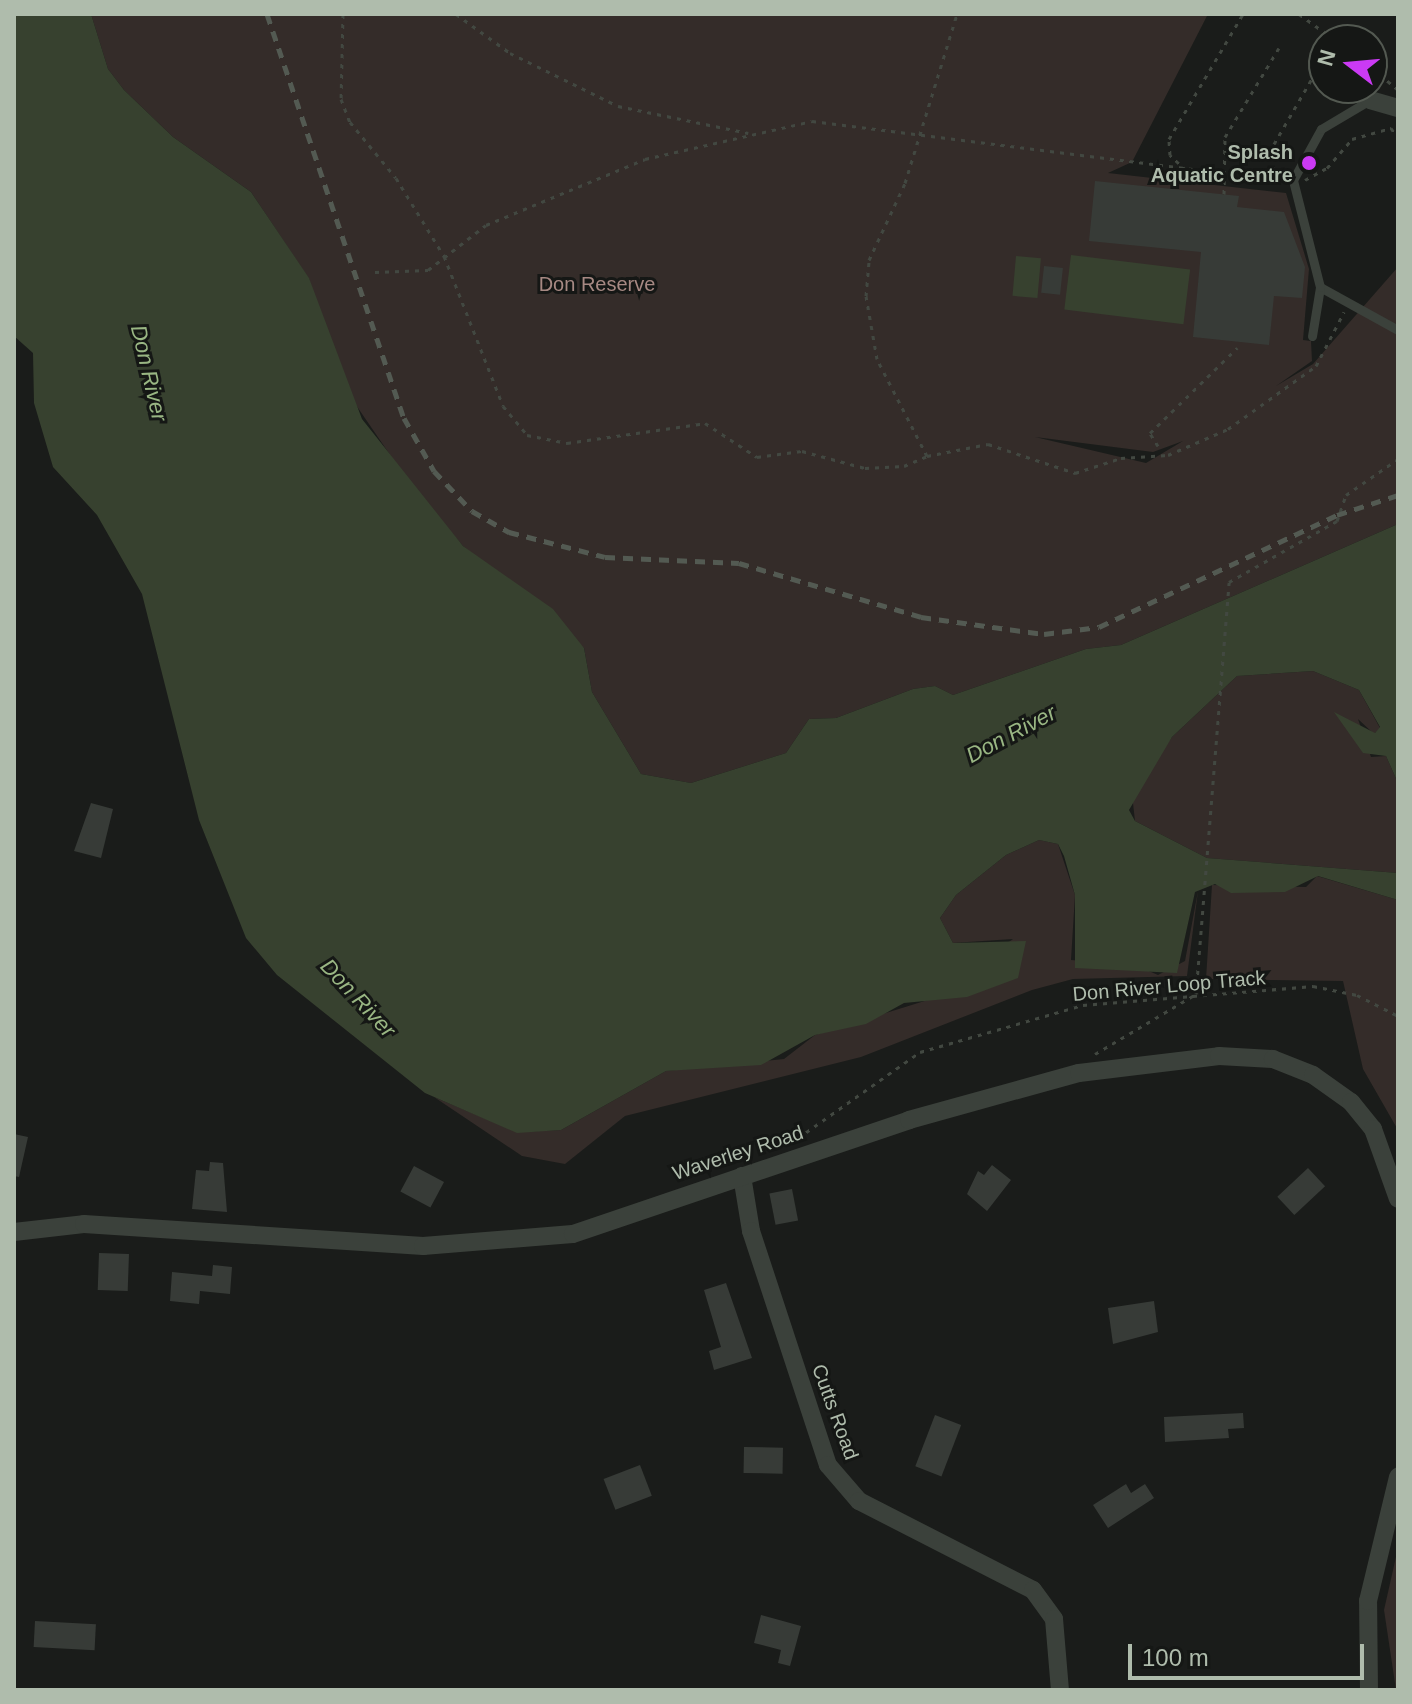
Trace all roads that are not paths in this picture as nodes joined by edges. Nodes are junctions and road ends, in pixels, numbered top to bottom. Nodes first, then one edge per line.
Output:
1 (1363, 104) edge
2 (1320, 287) junction
3 (1398, 330) edge
4 (1312, 336) dead end
5 (742, 1176) junction
6 (1398, 1199) edge
7 (14, 1232) edge
8 (1398, 1477) edge
9 (1060, 1690) edge
10 (1369, 1690) edge

1 - 2 lane
2 - 3 lane
2 - 4 lane
5 - 6 street, Waverley Road
5 - 7 street, Waverley Road
5 - 9 street, Cutts Road
8 - 10 street

